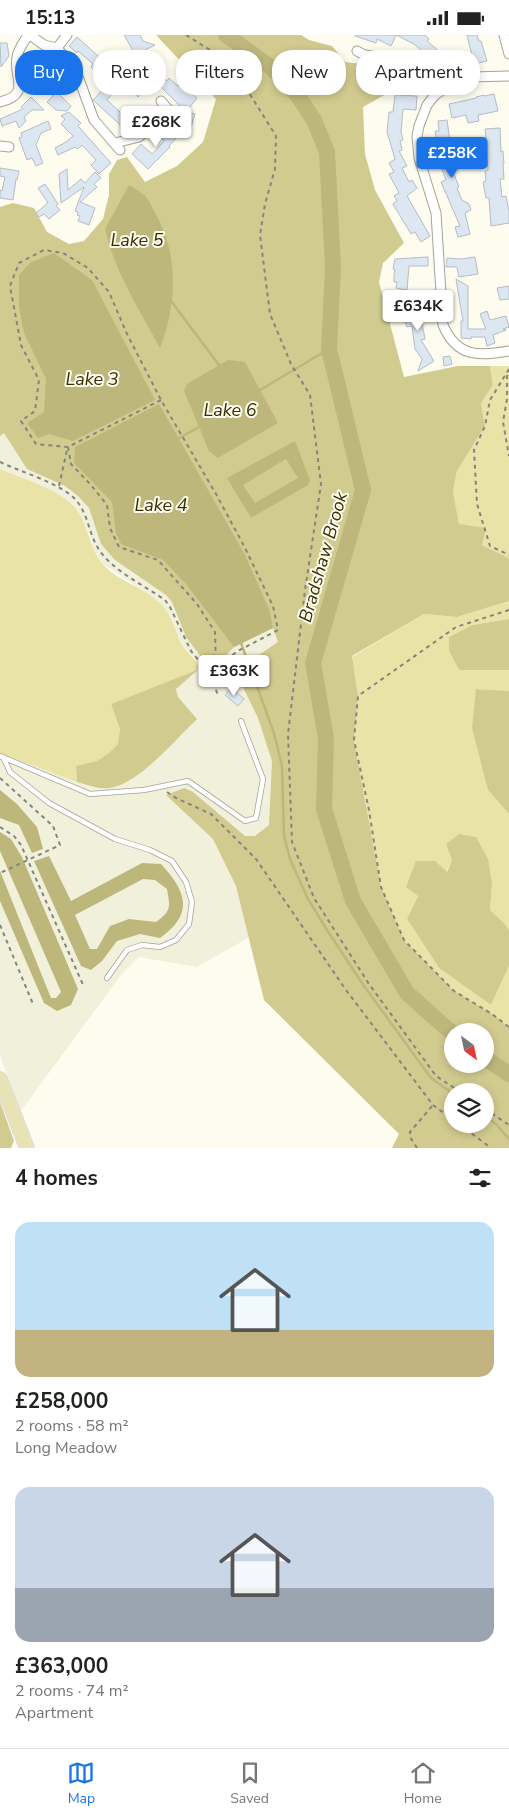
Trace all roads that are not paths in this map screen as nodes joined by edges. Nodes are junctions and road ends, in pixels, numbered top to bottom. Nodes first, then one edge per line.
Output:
1 (29, 35) edge
2 (67, 35) edge
3 (507, 39) edge
4 (57, 48) junction
5 (509, 54) edge
6 (509, 76) edge
7 (480, 77) edge
8 (435, 95) edge
9 (161, 101) dead end
10 (0, 102) edge
11 (509, 351) edge
12 (241, 721) dead end
13 (2, 757) edge
14 (107, 978) dead end
15 (0, 1079) edge
16 (27, 1148) edge

1 - 4 street
1 - 10 street
2 - 4 street
3 - 5 street
4 - 9 street
6 - 7 street
8 - 11 street
12 - 13 lane
13 - 14 lane
15 - 16 main road

